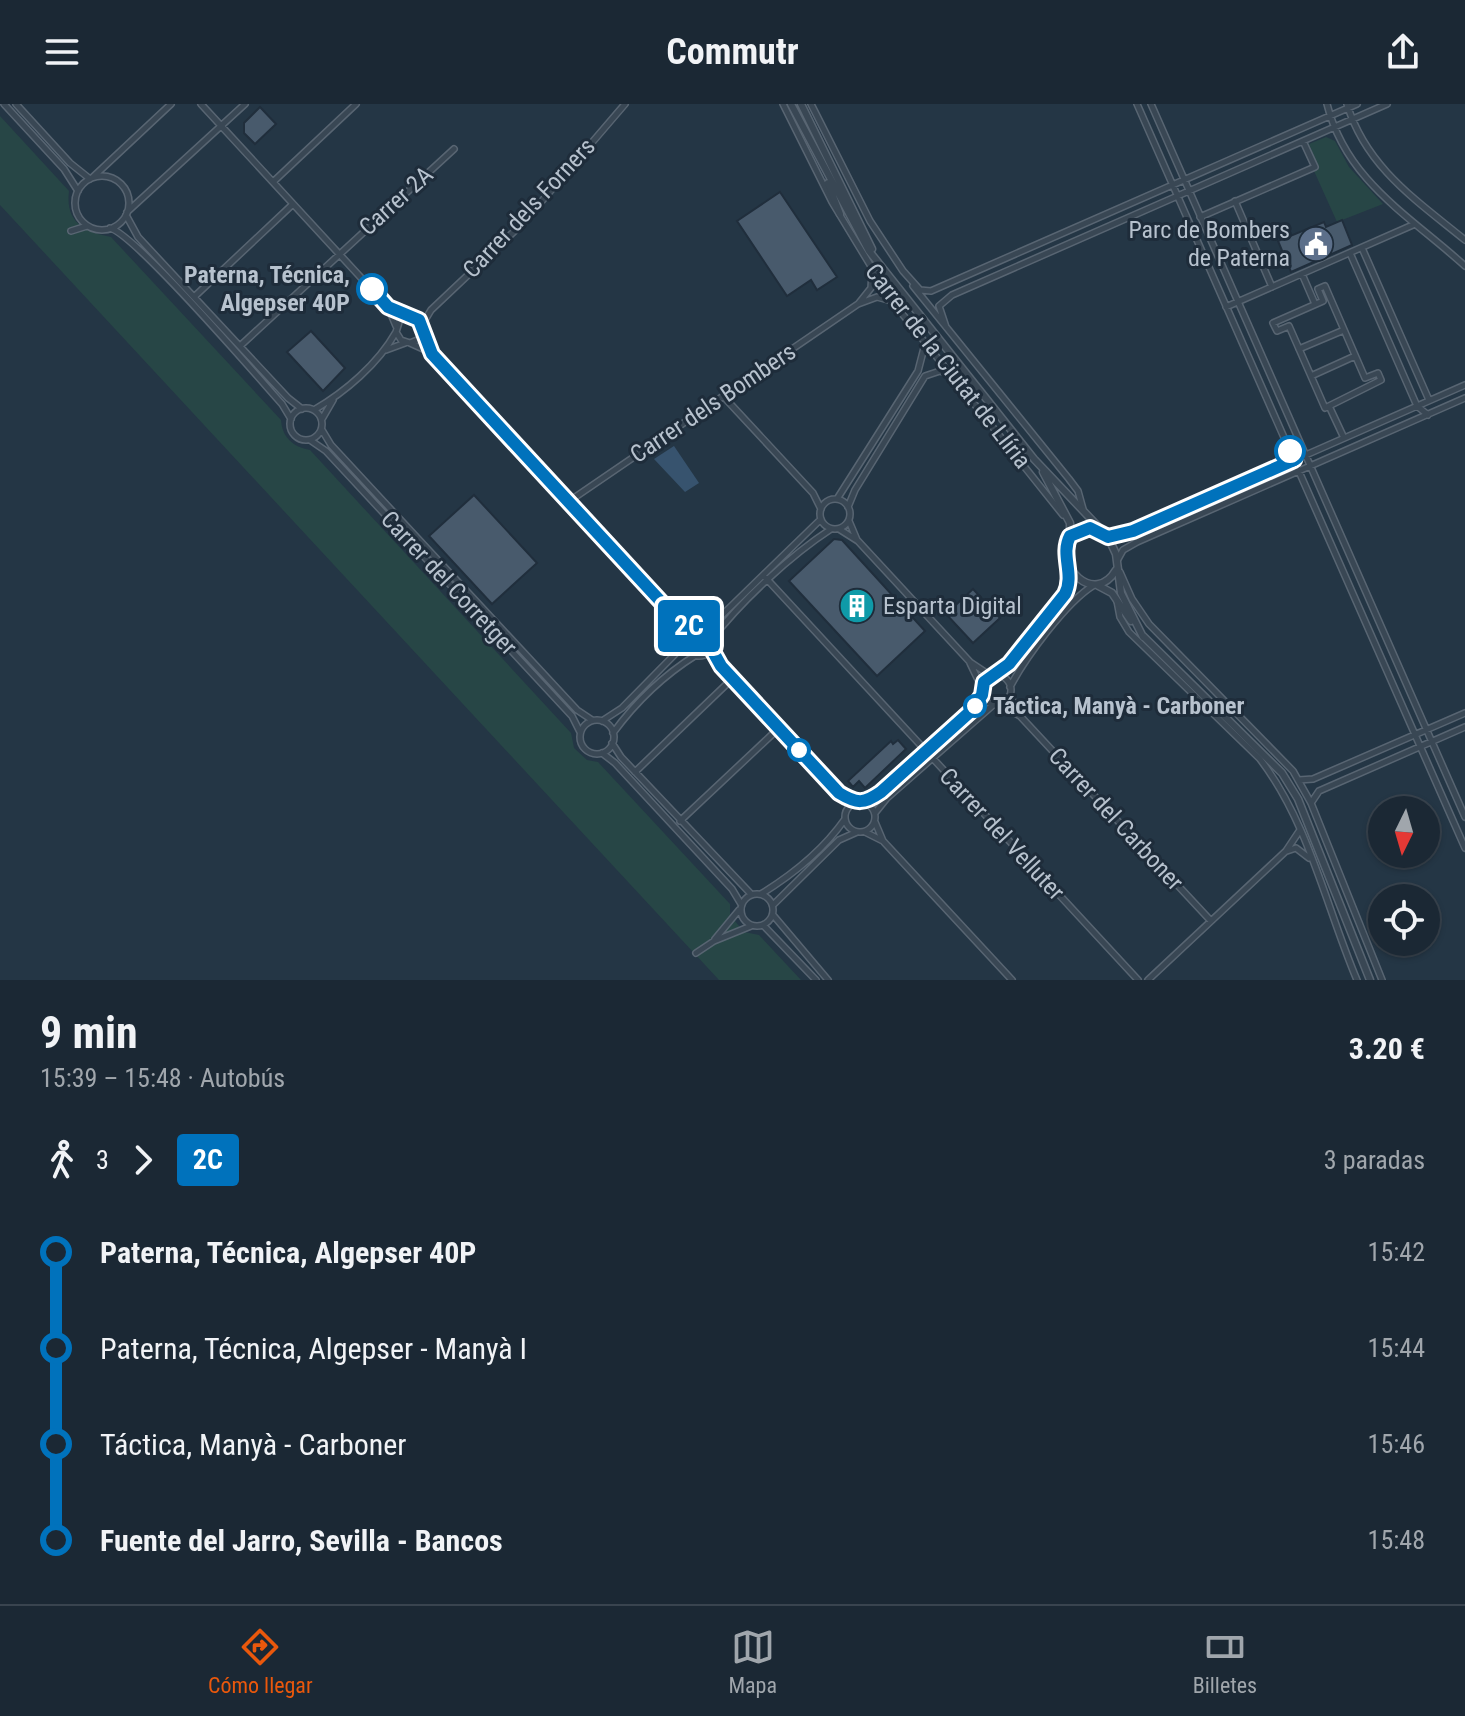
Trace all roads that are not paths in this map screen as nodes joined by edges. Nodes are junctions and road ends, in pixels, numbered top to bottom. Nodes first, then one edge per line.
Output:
1 (4, 104) edge
2 (16, 104) edge
3 (171, 104) edge
4 (201, 104) edge
5 (245, 104) edge
6 (356, 104) edge
7 (625, 104) edge
8 (783, 104) edge
9 (791, 104) edge
10 (801, 104) edge
11 (811, 104) edge
12 (1137, 104) edge
13 (1151, 104) edge
14 (1327, 104) edge
15 (1357, 104) edge
16 (1387, 104) edge
17 (1347, 106) edge
18 (1330, 116) junction
19 (1351, 120) junction
20 (221, 126) junction
21 (1333, 128) junction
22 (804, 129) junction
23 (1303, 141) junction
24 (454, 149) dead end
25 (91, 179) junction
26 (1184, 180) junction
27 (273, 182) junction
28 (1173, 185) junction
29 (78, 191) junction
30 (1189, 191) junction
31 (1177, 196) junction
32 (1235, 201) junction
33 (293, 204) junction
34 (126, 214) junction
35 (840, 214) junction
36 (78, 215) junction
37 (1200, 217) junction
38 (1415, 224) junction
39 (87, 226) junction
40 (110, 228) junction
41 (1465, 240) edge
42 (1361, 248) junction
43 (1350, 253) junction
44 (339, 254) junction
45 (1465, 266) edge
46 (903, 271) junction
47 (873, 272) junction
48 (886, 273) junction
49 (969, 274) junction
50 (1302, 274) junction
51 (974, 285) junction
52 (1272, 287) junction
53 (194, 297) junction
54 (892, 301) junction
55 (1238, 302) junction
56 (858, 304) junction
57 (1315, 304) junction
58 (388, 307) junction
59 (1226, 307) junction
60 (431, 310) junction
61 (411, 317) junction
62 (422, 325) junction
63 (946, 327) junction
64 (396, 329) junction
65 (1344, 330) junction
66 (422, 333) junction
67 (407, 343) junction
68 (926, 343) junction
69 (240, 346) junction
70 (1299, 349) junction
71 (386, 351) junction
72 (431, 352) junction
73 (1355, 356) junction
74 (918, 371) junction
75 (951, 375) junction
76 (925, 376) junction
77 (1311, 376) junction
78 (1465, 385) edge
79 (723, 396) junction
80 (1465, 398) edge
81 (334, 399) junction
82 (1429, 400) junction
83 (1329, 406) junction
84 (1417, 406) junction
85 (302, 409) junction
86 (314, 410) junction
87 (1428, 415) junction
88 (291, 419) junction
89 (322, 420) junction
90 (322, 430) junction
91 (1344, 438) junction
92 (310, 440) junction
93 (1305, 455) junction
94 (1034, 459) junction
95 (1294, 460) junction
96 (1310, 466) junction
97 (1299, 471) junction
98 (813, 493) junction
99 (834, 500) junction
100 (568, 502) junction
101 (848, 507) junction
102 (821, 509) junction
103 (1084, 515) junction
104 (821, 519) junction
105 (849, 521) junction
106 (835, 529) junction
107 (1101, 531) junction
108 (1108, 537) junction
109 (1069, 538) junction
110 (858, 541) junction
111 (1117, 565) junction
112 (1069, 568) junction
113 (766, 579) junction
114 (1362, 583) junction
115 (1095, 585) junction
116 (1351, 589) junction
117 (1117, 600) junction
118 (676, 618) junction
119 (702, 628) junction
120 (694, 629) junction
121 (686, 636) junction
122 (1143, 637) junction
123 (712, 639) junction
124 (685, 644) junction
125 (711, 648) junction
126 (699, 655) junction
127 (970, 662) junction
128 (721, 666) junction
129 (994, 676) junction
130 (733, 679) junction
131 (981, 686) junction
132 (1010, 691) junction
133 (982, 695) junction
134 (996, 704) junction
135 (1465, 713) edge
136 (1021, 717) junction
137 (592, 720) junction
138 (602, 721) junction
139 (1465, 727) edge
140 (779, 728) junction
141 (1426, 729) junction
142 (580, 732) junction
143 (613, 733) junction
144 (1415, 735) junction
145 (1431, 741) junction
146 (612, 743) junction
147 (1420, 746) junction
148 (926, 752) junction
149 (602, 753) junction
150 (932, 758) junction
151 (635, 772) junction
152 (1299, 780) junction
153 (839, 793) junction
154 (866, 802) junction
155 (855, 803) junction
156 (1311, 803) junction
157 (846, 811) junction
158 (875, 813) junction
159 (1465, 817) edge
160 (845, 819) junction
161 (680, 821) junction
162 (875, 822) junction
163 (1300, 829) junction
164 (860, 832) junction
165 (883, 841) junction
166 (1465, 848) edge
167 (1286, 851) junction
168 (1311, 861) junction
169 (751, 894) junction
170 (761, 894) junction
171 (773, 905) junction
172 (740, 907) junction
173 (773, 915) junction
174 (1211, 921) junction
175 (751, 925) junction
176 (763, 925) junction
177 (714, 941) junction
178 (696, 953) dead end
179 (816, 980) edge
180 (828, 980) edge
181 (1012, 980) edge
182 (1138, 980) edge
183 (1148, 980) edge
184 (1357, 980) edge
185 (1370, 980) edge
186 (1382, 980) edge

1 - 29 street
2 - 25 street
3 - 25 street
4 - 20 street
5 - 20 street
6 - 27 street
7 - 60 street, Carrer dels Forners
8 - 35 street, Carrer de la Ciutat de Llíria
9 - 22 street, Carrer de la Ciutat de Llíria
10 - 48 street, Carrer de la Ciutat de Llíria
11 - 46 street, Carrer de la Ciutat de Llíria
12 - 28 street
13 - 26 street
14 - 18 street
15 - 17 street
16 - 19 street
17 - 18 street
17 - 19 street
18 - 21 street
18 - 26 street
19 - 21 street
19 - 41 street
20 - 27 street
20 - 34 street
21 - 23 street
21 - 38 street
22 - 35 street
22 - 48 street, Carrer de la Ciutat de Llíria
23 - 30 street
23 - 32 street
24 - 44 street, Carrer 2A
25 - 29 street
25 - 34 street
26 - 28 street
26 - 30 street
27 - 33 street
28 - 31 street
28 - 49 street
29 - 36 street
30 - 31 street
30 - 37 street
31 - 51 street
31 - 59 street
32 - 37 street
32 - 52 street
33 - 44 street
33 - 53 street
34 - 40 street
34 - 53 street
35 - 47 street, Carrer de la Ciutat de Llíria
36 - 39 street
36 - 39 street
37 - 55 street
38 - 42 street
38 - 45 street
39 - 40 street
40 - 88 street
42 - 43 street
42 - 82 street
43 - 50 street
43 - 84 street
44 - 58 street
44 - 69 street, Carrer 2A
46 - 49 street
46 - 63 street, Carrer de la Ciutat de Llíria
47 - 54 street, Carrer de la Ciutat de Llíria
47 - 56 street
48 - 94 street, Carrer de la Ciutat de Llíria
49 - 51 street
50 - 52 street
50 - 57 street
51 - 63 street
52 - 55 street
53 - 69 street
54 - 56 street, Carrer dels Bombers
54 - 68 street, Carrer de la Ciutat de Llíria
55 - 59 street
55 - 93 street
56 - 79 street, Carrer dels Bombers
57 - 65 street
57 - 70 street
58 - 61 street
58 - 64 street
59 - 95 street
60 - 61 street, Carrer dels Forners
60 - 62 street, Carrer dels Forners
61 - 62 street
61 - 64 street, Carrer dels Forners
62 - 66 street
63 - 103 street, Carrer de la Ciutat de Llíria
64 - 67 street
64 - 71 street
65 - 70 street
65 - 73 street
66 - 67 street
66 - 72 street
67 - 71 street
67 - 72 street
68 - 74 street
68 - 75 street, Carrer de la Ciutat de Llíria
69 - 85 street
70 - 77 street
71 - 81 street
72 - 100 street
73 - 77 street
73 - 83 street
74 - 76 street
74 - 99 street
75 - 76 street
75 - 109 street, Carrer de la Ciutat de Llíria
76 - 101 street
77 - 83 street
78 - 82 street
79 - 98 street
79 - 100 street, Carrer dels Bombers
80 - 87 street
81 - 86 street
81 - 89 street
82 - 84 street
82 - 87 street
83 - 91 street
84 - 87 street
84 - 91 street
85 - 86 street
85 - 88 street
86 - 89 street
87 - 96 street
88 - 92 street
89 - 90 street
90 - 92 street
90 - 137 street, Carrer del Corretger
91 - 93 street
92 - 142 street, Carrer del Corretger
93 - 95 street
93 - 96 street
94 - 103 street, Carrer de la Ciutat de Llíria
94 - 109 street, Carrer de la Ciutat de Llíria
95 - 97 street
95 - 108 street
96 - 97 street
96 - 114 street
97 - 111 street
97 - 116 street
98 - 99 street
98 - 102 street
99 - 101 street
99 - 102 street
100 - 118 street
101 - 105 street
102 - 104 street
103 - 107 street, Carrer de la Ciutat de Llíria
104 - 106 street
104 - 113 street
105 - 106 street
105 - 110 street
106 - 110 street
106 - 113 street
107 - 108 street, Carrer de la Ciutat de Llíria
107 - 109 street
108 - 111 street, Carrer de la Ciutat de Llíria
109 - 112 street, Carrer de la Ciutat de Llíria
110 - 127 street
111 - 115 street
111 - 122 street, Carrer de la Ciutat de Llíria
111 - 152 street, Carrer de la Ciutat de Llíria
112 - 115 street, Carrer de la Ciutat de Llíria
112 - 129 street
113 - 119 street
113 - 123 street
113 - 148 street, Carrer del Velluter
114 - 116 street
114 - 141 street
115 - 117 street, Carrer de la Ciutat de Llíria
115 - 132 street
116 - 144 street
117 - 122 street, Carrer de la Ciutat de Llíria
117 - 163 street, Carrer de la Ciutat de Llíria
118 - 120 street
118 - 121 street
119 - 120 street
119 - 123 street
120 - 121 street
121 - 124 street
122 - 185 street, Carrer de la Ciutat de Llíria
123 - 125 street
124 - 126 street
124 - 138 street
125 - 126 street
125 - 128 street
126 - 128 street
126 - 143 street
127 - 129 street
127 - 131 street
128 - 130 street
129 - 131 street
129 - 132 street
130 - 140 street
130 - 151 street
131 - 133 street
132 - 134 street
132 - 136 street, Carrer del Carboner
133 - 134 street
133 - 148 street
134 - 136 street, Carrer del Carboner
134 - 150 street
135 - 141 street
136 - 174 street, Carrer del Carboner
137 - 138 street
137 - 142 street
138 - 143 street
139 - 145 street
140 - 153 street
140 - 161 street
141 - 144 street
141 - 145 street
142 - 149 street
143 - 146 street
144 - 147 street
144 - 152 street
145 - 147 street
145 - 159 street
146 - 149 street
146 - 151 street
147 - 156 street
147 - 166 street
148 - 150 street, Carrer del Velluter
148 - 154 street
149 - 172 street
150 - 158 street
150 - 182 street, Carrer del Velluter
151 - 161 street
152 - 156 street, Carrer de la Ciutat de Llíria
153 - 155 street
153 - 157 street
154 - 155 street
154 - 158 street
155 - 157 street
156 - 186 street, Carrer de la Ciutat de Llíria
157 - 160 street
158 - 162 street
160 - 164 street
160 - 170 street
161 - 169 street
162 - 164 street
162 - 165 street
163 - 167 street
163 - 168 street, Carrer de la Ciutat de Llíria
164 - 165 street
164 - 171 street
165 - 181 street
167 - 168 street
167 - 174 street
168 - 184 street, Carrer de la Ciutat de Llíria
169 - 170 street
169 - 172 street
170 - 171 street
171 - 173 street
172 - 175 street
172 - 177 street
173 - 176 street
173 - 180 street
174 - 183 street
175 - 176 street
175 - 177 street
176 - 179 street
177 - 178 street

